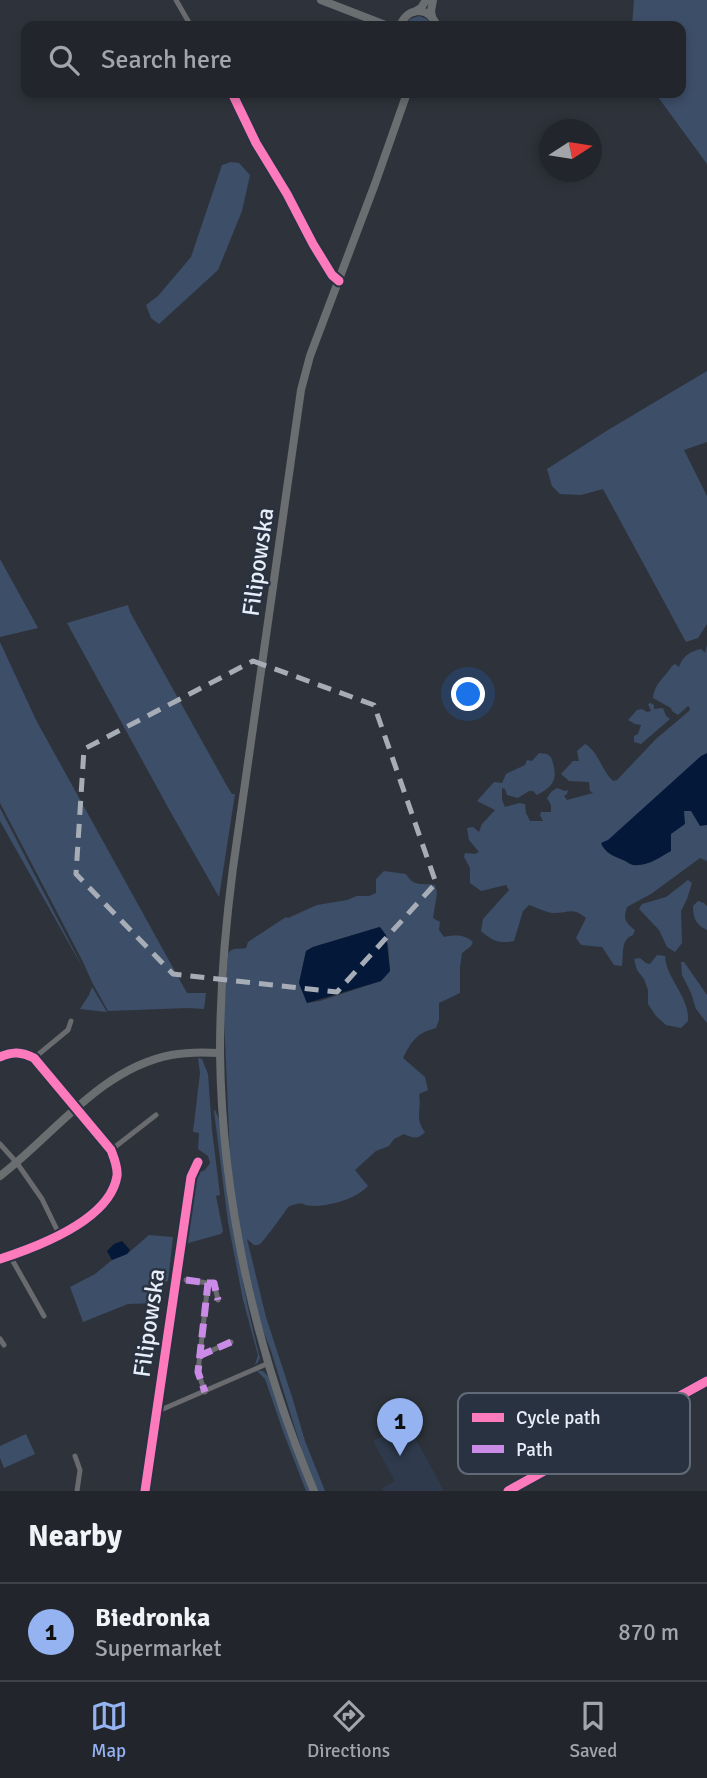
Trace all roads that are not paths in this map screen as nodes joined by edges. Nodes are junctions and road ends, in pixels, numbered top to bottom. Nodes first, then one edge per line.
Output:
1 (176, 0) edge
2 (321, 0) edge
3 (426, 0) edge
4 (433, 0) edge
5 (414, 12) junction
6 (432, 17) junction
7 (369, 18) junction
8 (188, 21) edge
9 (376, 21) edge
10 (398, 21) edge
11 (403, 21) edge
12 (434, 21) edge
13 (234, 98) edge
14 (405, 98) edge
15 (339, 281) junction
16 (71, 1021) dead end
17 (220, 1053) junction
18 (0, 1057) edge
19 (34, 1058) junction
20 (77, 1108) junction
21 (156, 1115) dead end
22 (0, 1144) edge
23 (111, 1150) junction
24 (198, 1162) dead end
25 (17, 1163) junction
26 (0, 1176) edge
27 (60, 1236) junction
28 (10, 1256) junction
29 (0, 1259) edge
30 (187, 1280) dead end
31 (208, 1283) junction
32 (218, 1300) dead end
33 (44, 1316) dead end
34 (231, 1342) dead end
35 (199, 1356) junction
36 (269, 1363) junction
37 (707, 1381) edge
38 (205, 1392) junction
39 (685, 1393) edge
40 (156, 1412) junction
41 (75, 1456) dead end
42 (539, 1474) edge
43 (77, 1491) edge
44 (145, 1491) edge
45 (314, 1491) edge
46 (508, 1491) edge

1 - 8 street
2 - 7 main road
3 - 5 main road
4 - 6 main road
5 - 6 main road
5 - 11 main road
6 - 12 main road
7 - 9 main road
7 - 10 main road
13 - 15 street
14 - 15 main road, Filipowska
15 - 17 main road, Filipowska
16 - 19 street
17 - 20 main road
17 - 36 main road, Filipowska
18 - 19 street
19 - 20 street
20 - 23 street
20 - 25 main road
21 - 23 street
22 - 25 street
23 - 27 street
24 - 40 street, Filipowska
25 - 26 main road
25 - 27 street
27 - 28 street
28 - 29 street
28 - 33 street
30 - 31 street
31 - 32 street
31 - 35 street
34 - 35 street
35 - 38 street
36 - 38 street
36 - 45 main road, Filipowska
37 - 39 street
38 - 40 street
40 - 44 street, Filipowska
41 - 43 street
42 - 46 street

